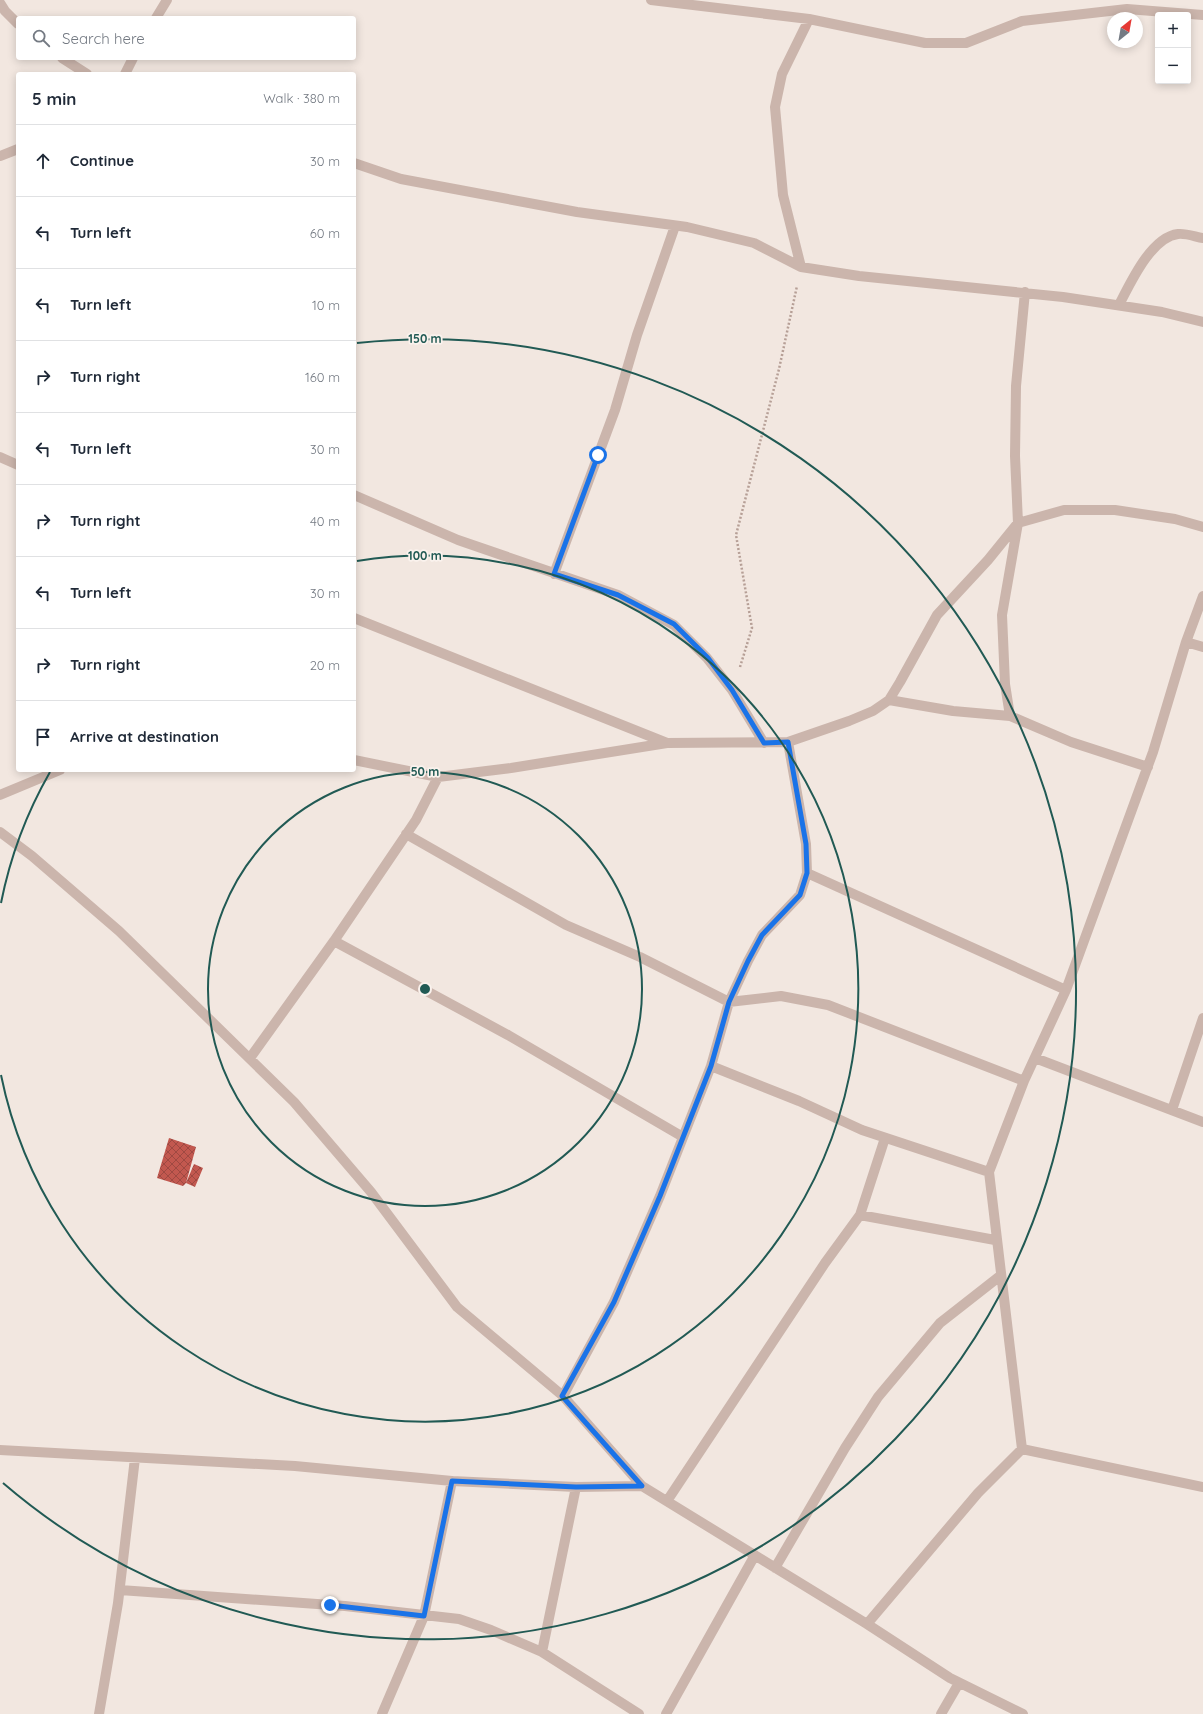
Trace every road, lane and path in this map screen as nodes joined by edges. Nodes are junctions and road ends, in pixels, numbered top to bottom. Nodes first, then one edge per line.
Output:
1 (167, 0) edge
2 (651, 0) edge
3 (0, 3) edge
4 (1203, 15) edge
5 (157, 16) edge
6 (809, 19) junction
7 (16, 22) edge
8 (65, 60) edge
9 (132, 60) edge
10 (84, 72) edge
11 (126, 72) edge
12 (16, 150) edge
13 (0, 156) edge
14 (356, 164) edge
15 (675, 226) junction
16 (1203, 238) edge
17 (801, 267) junction
18 (1024, 292) junction
19 (1119, 305) junction
20 (1203, 322) edge
21 (0, 457) edge
22 (16, 464) edge
23 (356, 496) edge
24 (1018, 523) junction
25 (1203, 526) edge
26 (554, 574) junction
27 (1203, 596) edge
28 (356, 619) edge
29 (1186, 642) junction
30 (1203, 647) edge
31 (732, 690) junction
32 (889, 700) junction
33 (1010, 716) junction
34 (788, 742) junction
35 (667, 743) junction
36 (764, 743) junction
37 (356, 760) edge
38 (1148, 767) junction
39 (55, 772) edge
40 (438, 777) junction
41 (0, 795) edge
42 (0, 832) edge
43 (406, 834) junction
44 (807, 873) junction
45 (334, 941) junction
46 (1066, 990) junction
47 (729, 1002) junction
48 (1203, 1018) edge
49 (250, 1058) junction
50 (1035, 1058) junction
51 (711, 1066) junction
52 (1024, 1081) junction
53 (1172, 1110) junction
54 (1203, 1122) edge
55 (683, 1137) junction
56 (885, 1138) junction
57 (988, 1172) junction
58 (860, 1215) junction
59 (995, 1240) junction
60 (1000, 1276) junction
61 (562, 1396) junction
62 (1022, 1449) junction
63 (0, 1450) edge
64 (135, 1458) junction
65 (452, 1481) junction
66 (642, 1486) junction
67 (576, 1487) junction
68 (1203, 1487) edge
69 (667, 1501) junction
70 (755, 1555) junction
71 (775, 1568) junction
72 (120, 1590) junction
73 (424, 1616) junction
74 (867, 1624) junction
75 (542, 1652) junction
76 (959, 1682) junction
77 (99, 1714) edge
78 (382, 1714) edge
79 (639, 1714) edge
80 (666, 1714) edge
81 (941, 1714) edge
82 (1022, 1714) edge

1 - 5 street
2 - 6 street
3 - 7 street
4 - 6 street
6 - 17 street
8 - 10 street
9 - 11 street
12 - 13 street
14 - 15 street
15 - 17 street
15 - 26 street
16 - 19 street
17 - 18 street
17 - 31 path
18 - 19 street
18 - 24 street
19 - 20 street
21 - 22 street
23 - 26 street
24 - 25 street
24 - 32 street
24 - 33 street
26 - 31 street
27 - 29 street
28 - 35 street
29 - 30 street
29 - 38 street
31 - 36 street
32 - 33 street
32 - 34 street
33 - 38 street
34 - 36 street
34 - 44 street
35 - 36 street
35 - 40 street
37 - 40 street
38 - 46 street
39 - 41 street
40 - 43 street
42 - 49 street
43 - 45 street
43 - 47 street
44 - 46 street
44 - 47 street
45 - 49 street
45 - 55 street
46 - 50 street
47 - 51 street
47 - 52 street
48 - 53 street
49 - 61 street
50 - 52 street
50 - 53 street
51 - 55 street
51 - 56 street
52 - 57 street
53 - 54 street
55 - 61 street
56 - 57 street
56 - 58 street
57 - 59 street
58 - 59 street
58 - 69 street
59 - 60 street
60 - 62 street
60 - 71 street
61 - 66 street
62 - 68 street
62 - 74 street
63 - 64 street
64 - 65 street
64 - 72 street
65 - 67 street
65 - 73 street
66 - 67 street
66 - 69 street
67 - 75 street
69 - 70 street
70 - 71 street
70 - 80 street
71 - 74 street
72 - 73 street
72 - 77 street
73 - 75 street
73 - 78 street
74 - 76 street
75 - 79 street
76 - 81 street
76 - 82 street

